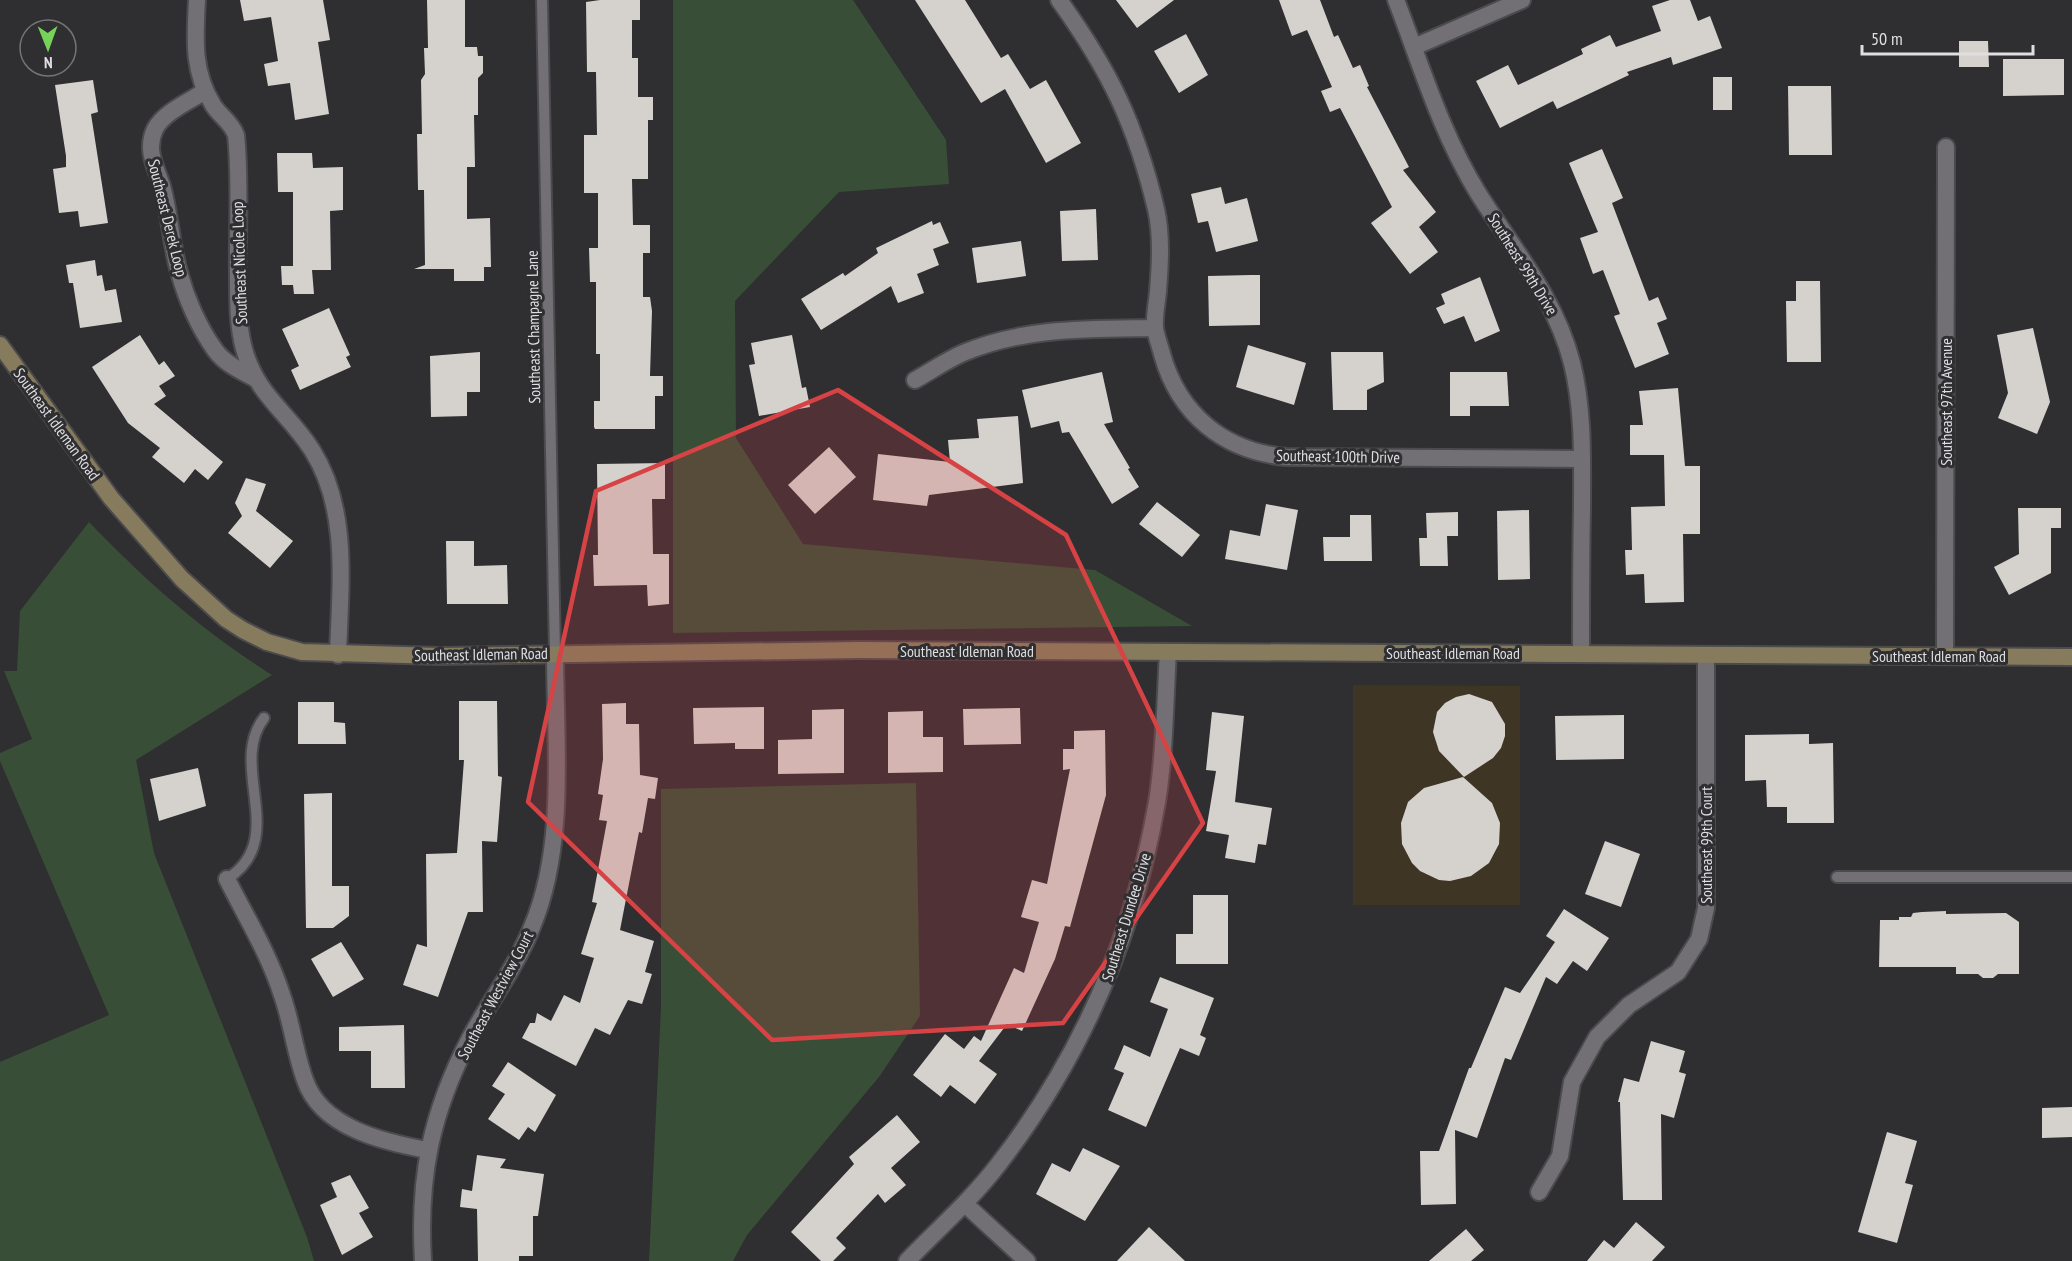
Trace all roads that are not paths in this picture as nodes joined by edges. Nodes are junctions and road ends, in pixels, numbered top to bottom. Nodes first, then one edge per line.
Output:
1 (197, 0) edge
2 (542, 0) edge
3 (1059, 0) edge
4 (1396, 0) edge
5 (1522, 0) edge
6 (1414, 47) junction
7 (205, 91) junction
8 (1946, 147) dead end
9 (1155, 328) junction
10 (0, 345) edge
11 (256, 379) junction
12 (915, 380) dead end
13 (1582, 459) junction
14 (1168, 652) junction
15 (555, 653) junction
16 (1581, 654) junction
17 (338, 655) junction
18 (1706, 656) junction
19 (1945, 656) junction
20 (2072, 657) edge
21 (264, 718) dead end
22 (1837, 877) dead end
23 (2072, 877) edge
24 (227, 879) joint
25 (428, 1150) junction
26 (1539, 1192) dead end
27 (965, 1204) junction
28 (423, 1261) edge
29 (907, 1261) edge
30 (1027, 1261) edge

1 - 7 street, Southeast Nicole Loop
2 - 15 lane, Southeast Champagne Lane
3 - 9 street, Southeast 100th Drive
4 - 6 street, Southeast 99th Drive
5 - 6 street
6 - 13 street, Southeast 99th Drive
7 - 11 street, Southeast Nicole Loop
7 - 11 street, Southeast Derek Loop
8 - 19 street, Southeast 97th Avenue
9 - 12 street
9 - 13 street, Southeast 100th Drive
10 - 17 main road, Southeast Idleman Road
11 - 17 street, Southeast Nicole Loop
13 - 16 street, Southeast 99th Drive
14 - 15 main road, Southeast Idleman Road
14 - 16 main road, Southeast Idleman Road
14 - 27 street, Southeast Dundee Drive
15 - 17 main road, Southeast Idleman Road
15 - 25 street, Southeast Westview Court
16 - 18 main road, Southeast Idleman Road
18 - 19 main road, Southeast Idleman Road
18 - 26 street, Southeast 99th Court
19 - 20 main road, Southeast Idleman Road
21 - 24 lane
22 - 23 lane
24 - 25 street
25 - 28 street, Southeast Westview Court
27 - 29 street, Southeast Dundee Drive
27 - 30 street

